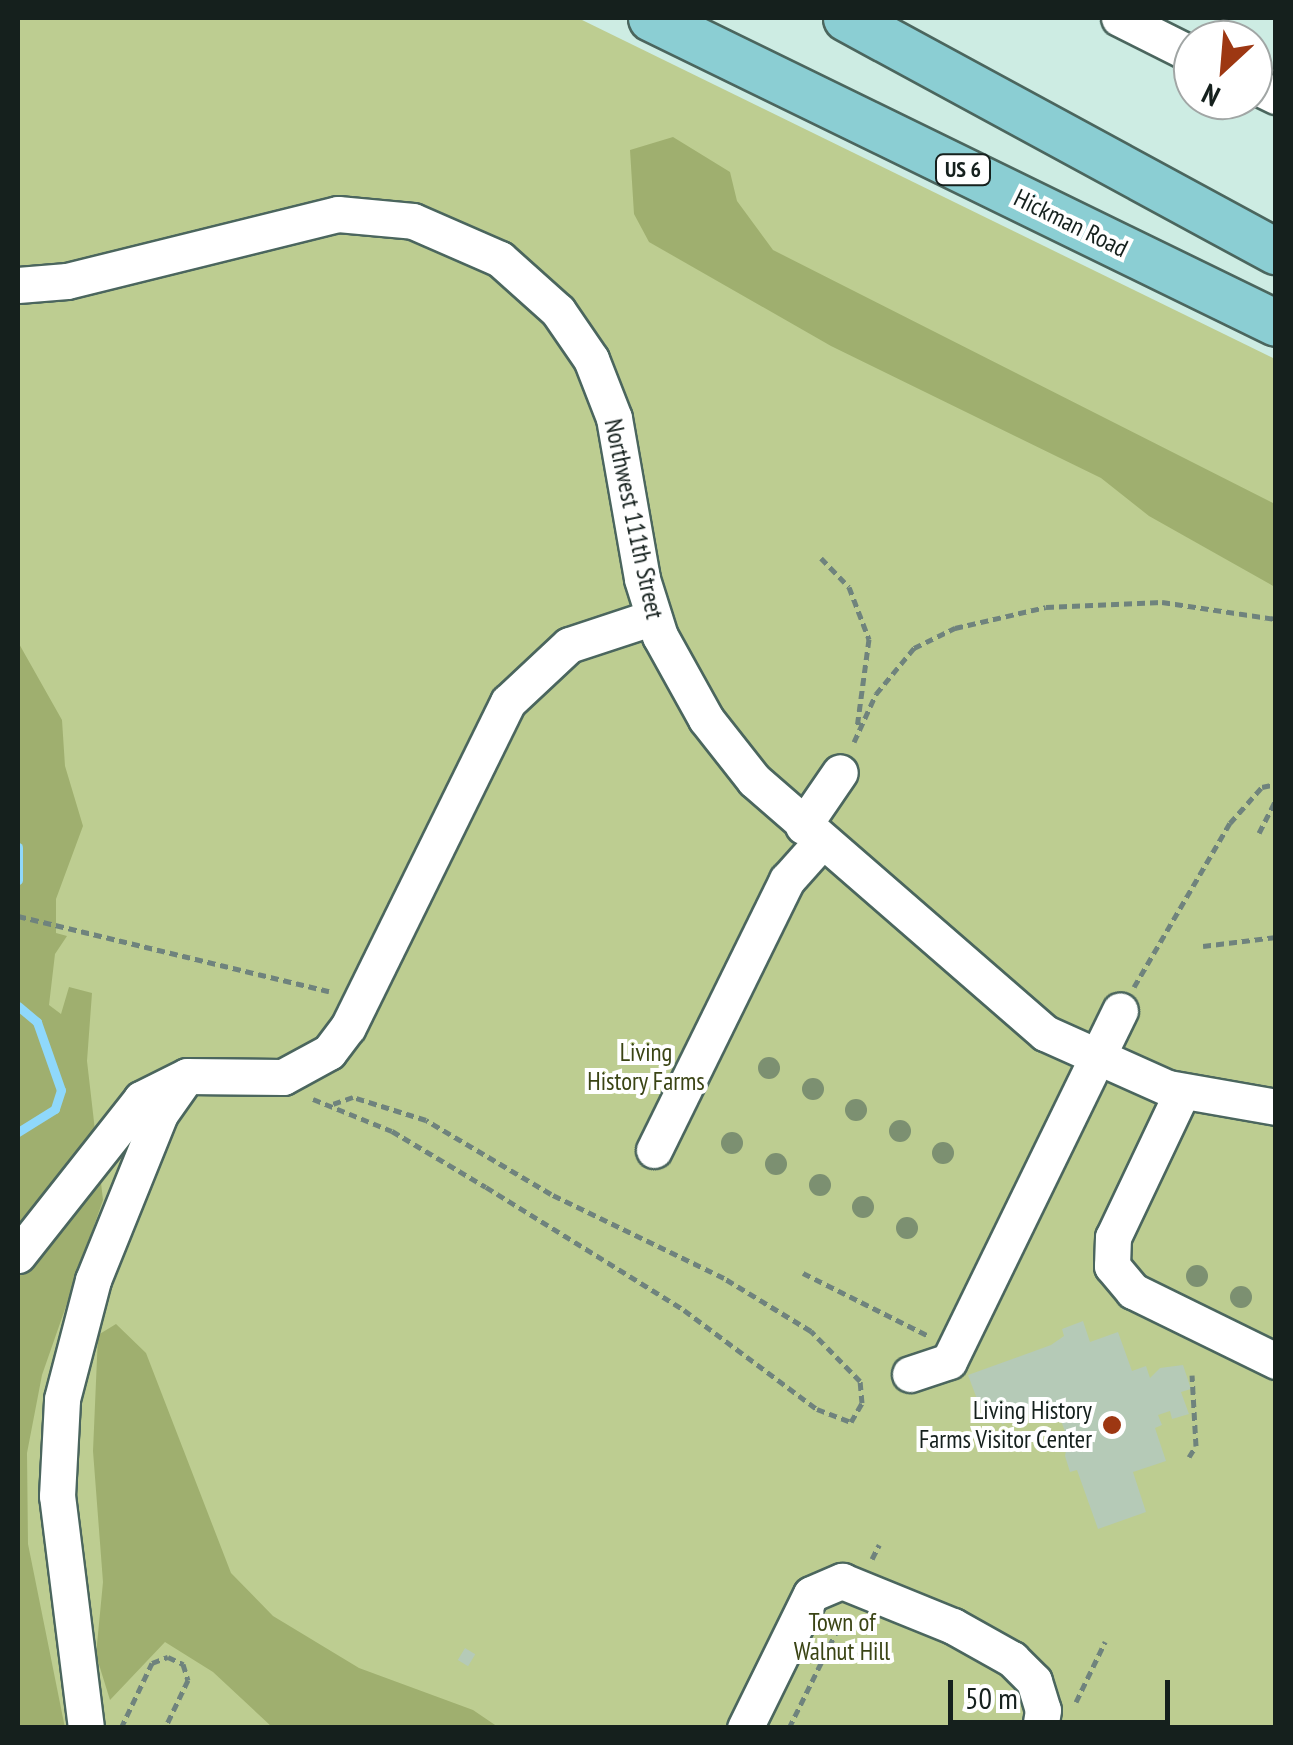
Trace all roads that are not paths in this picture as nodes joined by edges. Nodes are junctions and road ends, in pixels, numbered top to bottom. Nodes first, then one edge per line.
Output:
1 (650, 18) edge
2 (846, 18) edge
3 (1119, 18) edge
4 (1173, 45) edge
5 (1276, 251) edge
6 (18, 285) edge
7 (1276, 324) edge
8 (654, 616) junction
9 (840, 772) dead end
10 (812, 834) junction
11 (1120, 1010) road end
12 (1097, 1058) junction
13 (187, 1076) junction
14 (1182, 1092) junction
15 (1276, 1107) edge
16 (654, 1150) dead end
17 (18, 1255) edge
18 (1276, 1360) edge
19 (910, 1374) dead end
20 (86, 1728) edge
21 (745, 1728) edge
22 (1040, 1728) edge

1 - 7 main road, Hickman Road / US 6
2 - 5 main road
3 - 4 street
6 - 8 street, Northwest 111th Street
8 - 10 street, Northwest 111th Street
8 - 13 street
9 - 10 street
10 - 12 street, Northwest 111th Street
10 - 16 street
11 - 12 street
12 - 14 street, Northwest 111th Street
12 - 19 street
13 - 17 street
13 - 20 street
14 - 15 street, Northwest 111th Street
14 - 18 street
21 - 22 street

